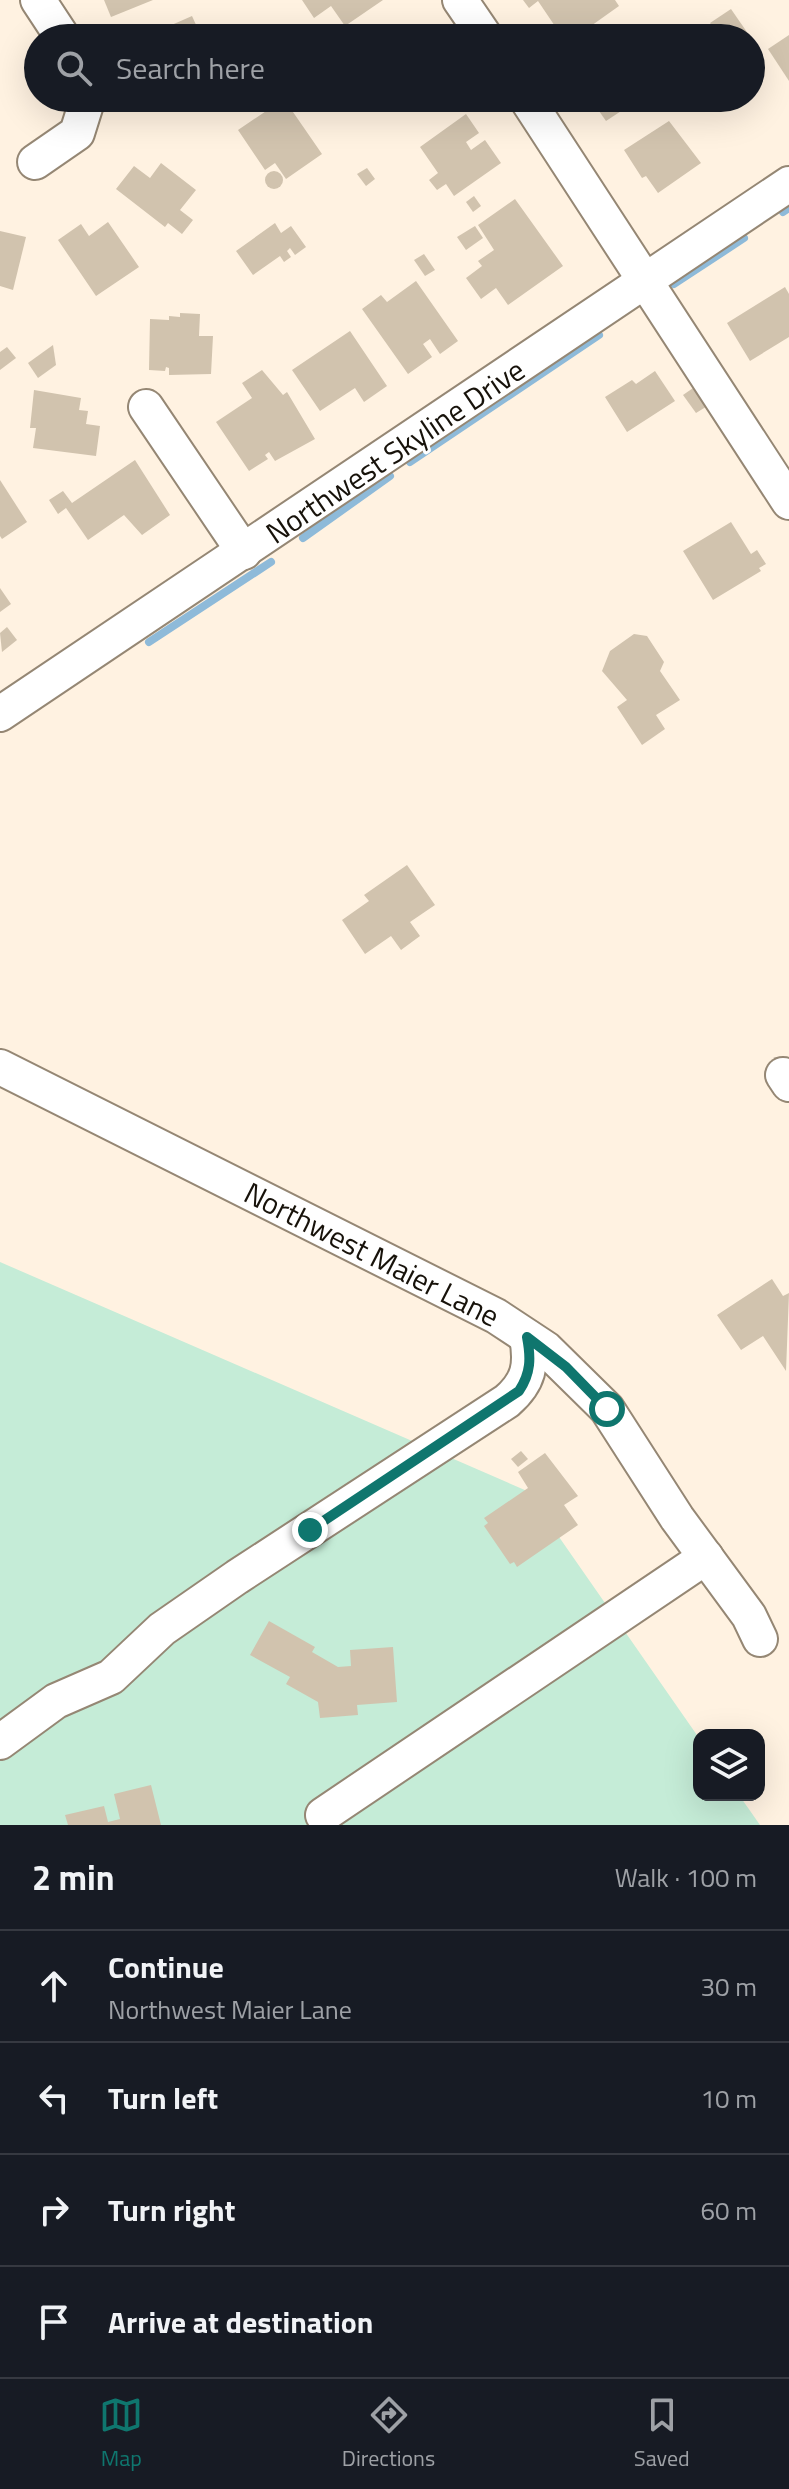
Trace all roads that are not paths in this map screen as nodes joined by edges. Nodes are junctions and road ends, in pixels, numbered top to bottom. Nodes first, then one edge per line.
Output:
1 (38, 0) edge
2 (460, 0) edge
3 (54, 24) edge
4 (476, 24) edge
5 (84, 112) edge
6 (535, 112) edge
7 (35, 162) dead end
8 (789, 184) edge
9 (648, 280) junction
10 (146, 407) dead end
11 (789, 502) edge
12 (244, 552) junction
13 (0, 714) edge
14 (0, 1067) edge
15 (527, 1337) junction
16 (706, 1557) junction
17 (760, 1639) dead end
18 (0, 1742) edge
19 (323, 1815) dead end

1 - 3 street
2 - 4 street
5 - 7 street
6 - 9 street
8 - 9 street, Northwest Skyline Drive
9 - 11 street
9 - 12 street, Northwest Skyline Drive
10 - 12 street
12 - 13 street, Northwest Skyline Drive
14 - 15 street, Northwest Maier Lane
15 - 16 street, Northwest Maier Lane
15 - 18 street
16 - 17 street, Northwest Maier Lane
16 - 19 street

